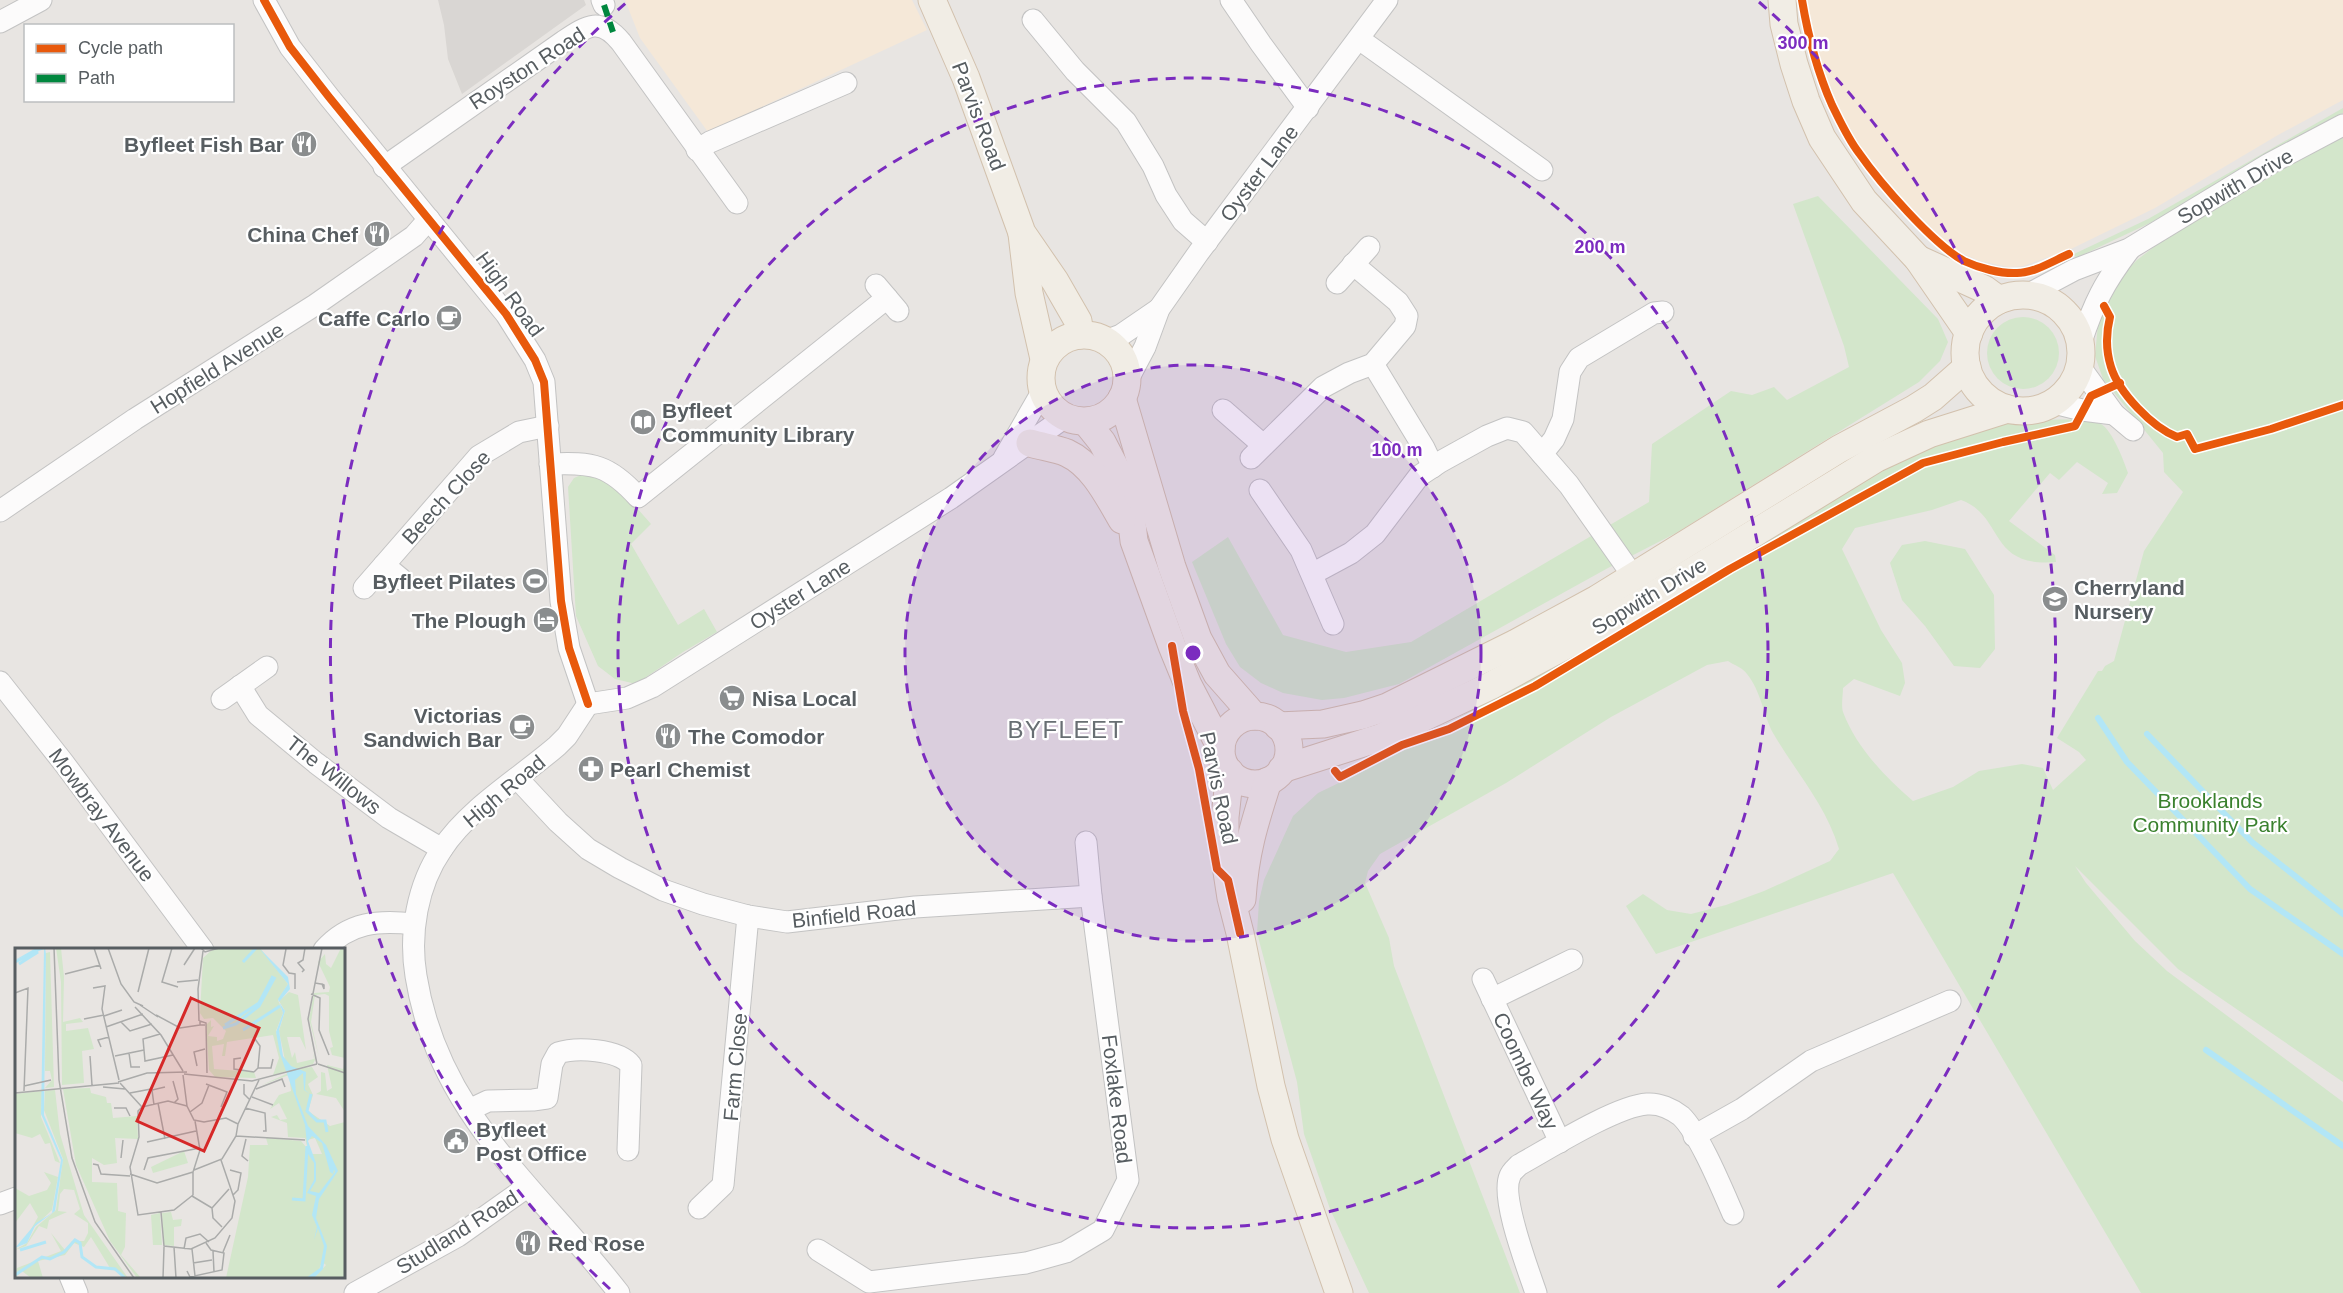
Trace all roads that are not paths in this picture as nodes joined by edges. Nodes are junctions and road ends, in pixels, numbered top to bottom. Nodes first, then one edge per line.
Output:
1 (41, 0) edge
2 (264, 0) edge
3 (932, 0) edge
4 (1232, 0) edge
5 (1386, 0) edge
6 (1782, 0) edge
7 (1033, 20) dead end
8 (0, 22) edge
9 (1359, 39) junction
10 (846, 82) dead end
11 (1308, 108) junction
12 (2343, 125) edge
13 (697, 150) junction
14 (384, 167) junction
15 (1542, 170) dead end
16 (737, 203) dead end
17 (429, 219) junction
18 (1022, 233) junction
19 (1207, 242) junction
20 (1369, 247) dead end
21 (2129, 249) junction
22 (1918, 260) junction
23 (1353, 264) junction
24 (1337, 283) dead end
25 (2027, 295) junction
26 (887, 298) dead end
27 (1999, 300) junction
28 (1159, 309) junction
29 (1663, 312) dead end
30 (1968, 333) junction
31 (1093, 338) junction
32 (2080, 355) junction
33 (1044, 359) junction
34 (1373, 364) junction
35 (1967, 367) junction
36 (1125, 390) junction
37 (1042, 392) junction
38 (2054, 403) junction
39 (2008, 409) junction
40 (1223, 410) dead end
41 (2114, 414) junction
42 (1075, 420) junction
43 (548, 426) junction
44 (2133, 430) dead end
45 (1030, 443) junction
46 (1542, 454) junction
47 (1002, 461) junction
48 (550, 464) junction
49 (1433, 467) junction
50 (1260, 490) dead end
51 (0, 511) edge
52 (1134, 542) junction
53 (384, 565) junction
54 (1312, 574) junction
55 (1633, 576) junction
56 (401, 579) dead end
57 (364, 588) dead end
58 (1333, 624) dead end
59 (267, 667) dead end
60 (0, 681) edge
61 (240, 686) junction
62 (222, 699) dead end
63 (588, 704) junction
64 (1266, 721) junction
65 (1225, 760) junction
66 (1275, 775) junction
67 (518, 778) junction
68 (1086, 842) dead end
69 (442, 849) junction
70 (1090, 896) junction
71 (748, 916) junction
72 (414, 924) junction
73 (1240, 933) junction
74 (202, 948) edge
75 (326, 948) edge
76 (1572, 960) dead end
77 (1483, 979) dead end
78 (1492, 999) junction
79 (1950, 1001) dead end
80 (469, 1110) junction
81 (1694, 1136) junction
82 (1560, 1142) junction
83 (628, 1150) dead end
84 (527, 1187) junction
85 (699, 1208) dead end
86 (1733, 1214) dead end
87 (819, 1250) dead end
88 (71, 1278) edge
89 (77, 1293) edge
90 (356, 1293) edge
91 (619, 1293) edge
92 (1339, 1293) edge
93 (1536, 1293) edge

1 - 8 street
2 - 14 street, High Road
3 - 18 main road, Parvis Road
4 - 11 street
5 - 9 street, Oyster Lane
6 - 22 main road
7 - 19 street
9 - 11 street, Oyster Lane
9 - 15 street
10 - 13 street
11 - 19 street, Oyster Lane
12 - 21 street, Sopwith Drive
13 - 14 street, Royston Road
13 - 16 street, Royston Road
14 - 17 street, High Road
17 - 43 street, High Road
17 - 51 street, Hopfield Avenue
18 - 31 main road, Parvis Road
18 - 33 main road, Parvis Road
19 - 28 street, Oyster Lane
20 - 23 street
21 - 25 street, Sopwith Drive
21 - 32 street, Sopwith Drive
22 - 27 main road
22 - 30 main road
23 - 24 street
23 - 34 street
25 - 27 main road, Sopwith Drive
25 - 32 main road
26 - 48 street
27 - 30 main road, Sopwith Drive
28 - 31 street, Oyster Lane
28 - 36 street, Oyster Lane
29 - 46 street
30 - 35 main road, Sopwith Drive
31 - 33 main road
31 - 36 main road
32 - 38 main road, Sopwith Drive
32 - 41 street
33 - 37 main road
34 - 40 street
34 - 49 street
35 - 39 main road, Sopwith Drive
35 - 55 main road, Sopwith Drive
36 - 42 main road
36 - 64 main road
37 - 42 main road
37 - 47 street, Oyster Lane
38 - 39 main road, Sopwith Drive
38 - 41 street, Sopwith Drive
39 - 66 main road, Sopwith Drive
41 - 44 street
42 - 45 street, Oyster Lane
42 - 52 main road, Parvis Road
43 - 48 street, High Road
43 - 53 street, Beech Close
45 - 47 street, Oyster Lane
45 - 52 main road
46 - 49 street
46 - 55 street
47 - 63 street, Oyster Lane
48 - 63 street, High Road
49 - 54 street
50 - 54 street
52 - 65 main road, Parvis Road
53 - 56 street
53 - 57 street, Beech Close
54 - 58 street
55 - 64 main road, Sopwith Drive
59 - 61 street
60 - 74 street, Mowbray Avenue
61 - 62 street
61 - 69 street, The Willows
63 - 67 street, High Road
64 - 65 main road
64 - 66 main road
65 - 66 main road
65 - 73 main road, Parvis Road
66 - 73 main road, Parvis Road
67 - 69 street, High Road
67 - 71 street, Binfield Road
68 - 70 street, Foxlake Road
69 - 72 street, High Road
70 - 71 street, Binfield Road
70 - 87 street, Foxlake Road
71 - 85 street, Farm Close
72 - 75 street
72 - 80 street, High Road
73 - 92 main road, Parvis Road
76 - 78 street, Coombe Way
77 - 78 street, Coombe Way
78 - 82 street, Coombe Way
79 - 81 street
80 - 83 street
80 - 84 street, High Road
81 - 82 street
81 - 86 street
82 - 93 street
84 - 90 street, Studland Road
84 - 91 street, High Road
88 - 89 street

